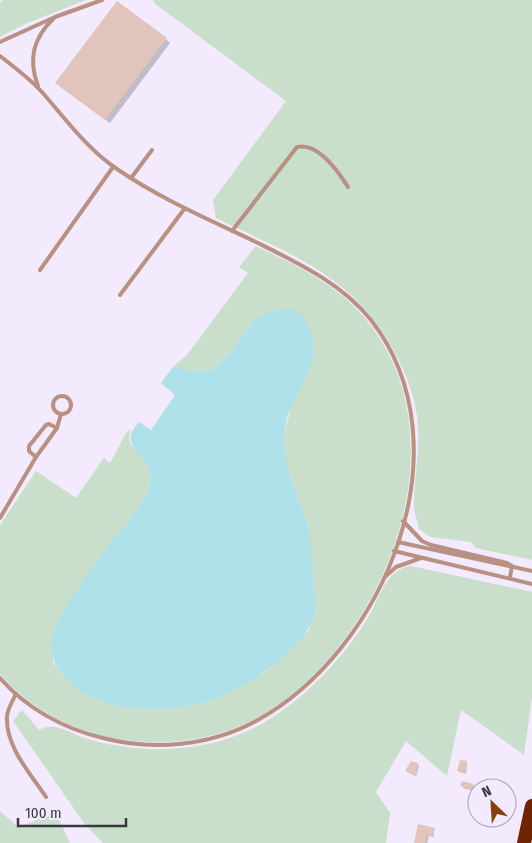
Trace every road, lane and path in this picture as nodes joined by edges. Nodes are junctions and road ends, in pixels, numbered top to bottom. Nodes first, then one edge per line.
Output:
1 (102, 0) edge
2 (55, 17) junction
3 (0, 42) edge
4 (0, 56) edge
5 (38, 88) junction
6 (152, 150) dead end
7 (113, 167) junction
8 (131, 178) junction
9 (348, 187) dead end
10 (186, 208) junction
11 (232, 231) junction
12 (40, 270) dead end
13 (120, 295) dead end
14 (60, 414) junction
15 (57, 428) junction
16 (36, 457) junction
17 (0, 518) edge
18 (404, 521) junction
19 (398, 542) junction
20 (394, 551) junction
21 (449, 554) junction
22 (422, 558) junction
23 (447, 563) junction
24 (512, 566) junction
25 (532, 571) edge
26 (384, 577) junction
27 (510, 578) junction
28 (532, 584) edge
29 (0, 678) edge
30 (16, 694) junction
31 (0, 716) edge
32 (7, 718) junction
33 (46, 796) dead end
34 (532, 806) edge
35 (524, 843) edge

1 - 2 lane
2 - 3 lane
2 - 5 lane
4 - 5 lane
5 - 7 lane
6 - 8 lane
7 - 8 lane
7 - 12 lane
8 - 10 lane
9 - 11 lane
10 - 11 lane
10 - 13 lane
11 - 18 lane
14 - 14 lane
14 - 15 lane
15 - 16 lane
15 - 16 lane
16 - 17 lane
18 - 19 lane
18 - 24 lane
19 - 20 lane
19 - 21 lane
20 - 22 lane
20 - 26 lane
21 - 23 lane
21 - 24 lane
22 - 23 lane
22 - 26 lane
23 - 27 lane
24 - 25 lane
24 - 27 lane
26 - 30 lane
27 - 28 lane
29 - 30 lane
30 - 32 lane
31 - 32 lane
32 - 33 lane
34 - 35 highway

